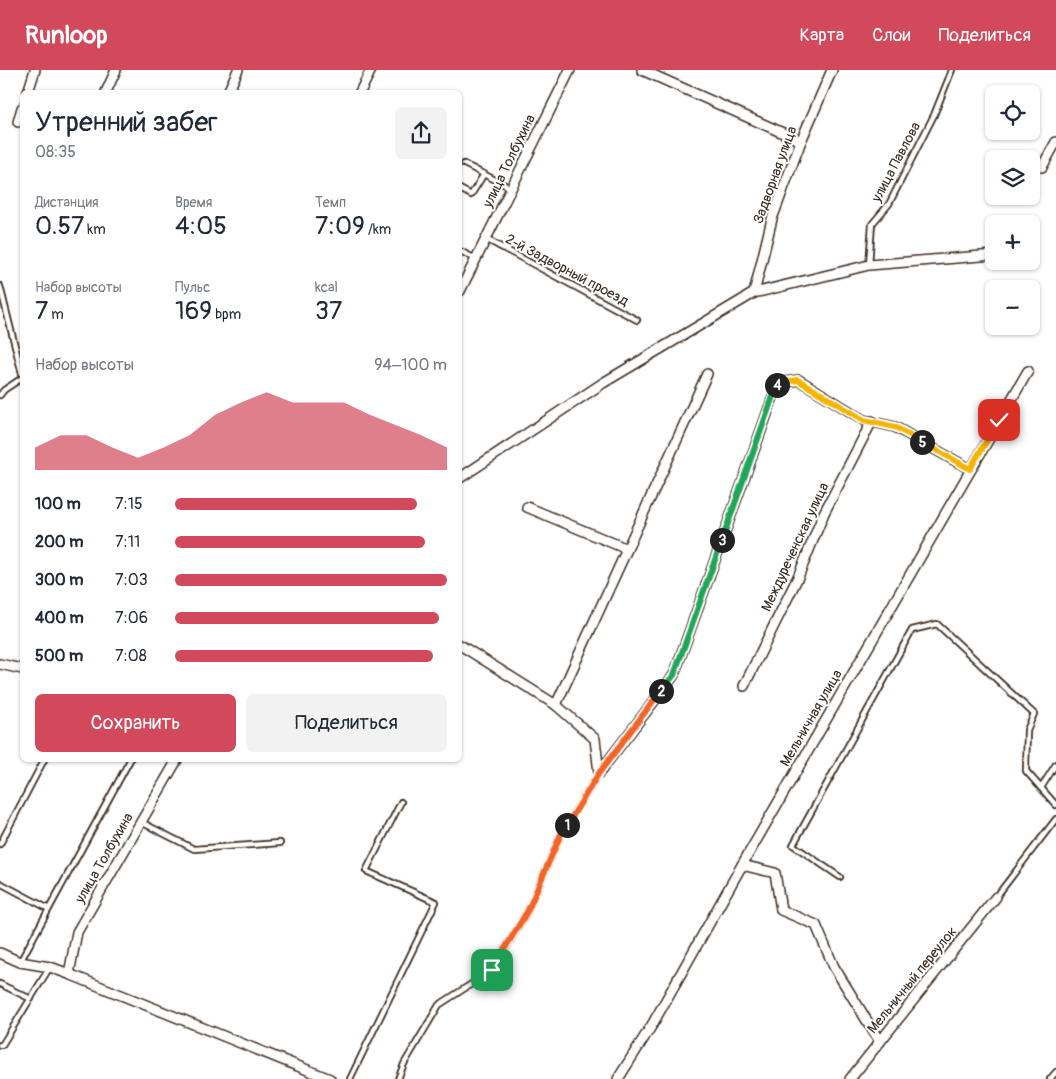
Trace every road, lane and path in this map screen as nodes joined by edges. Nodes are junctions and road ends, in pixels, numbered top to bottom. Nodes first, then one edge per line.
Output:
1 (35, 70) edge
2 (116, 70) edge
3 (238, 70) edge
4 (371, 70) edge
5 (570, 70) edge
6 (642, 70) edge
7 (832, 70) edge
8 (952, 70) edge
9 (29, 90) edge
10 (107, 90) edge
11 (229, 90) edge
12 (361, 90) edge
13 (20, 115) edge
14 (18, 122) dead end
15 (801, 141) junction
16 (1056, 142) edge
17 (464, 164) dead end
18 (1042, 167) dead end
19 (484, 174) junction
20 (511, 188) junction
21 (462, 190) edge
22 (486, 239) junction
23 (462, 252) edge
24 (985, 256) edge
25 (476, 259) junction
26 (869, 265) junction
27 (0, 286) edge
28 (462, 287) edge
29 (754, 292) junction
30 (637, 320) dead end
31 (20, 366) edge
32 (1028, 371) dead end
33 (707, 374) dead end
34 (20, 379) edge
35 (0, 395) edge
36 (872, 421) junction
37 (970, 469) junction
38 (462, 477) edge
39 (527, 507) dead end
40 (627, 549) junction
41 (462, 646) edge
42 (0, 664) edge
43 (20, 669) edge
44 (744, 686) dead end
45 (556, 705) junction
46 (43, 762) edge
47 (129, 762) edge
48 (176, 762) edge
49 (1056, 764) edge
50 (599, 773) junction
51 (1041, 788) junction
52 (401, 802) dead end
53 (1056, 805) edge
54 (1056, 819) edge
55 (141, 822) junction
56 (280, 843) dead end
57 (0, 844) edge
58 (742, 865) junction
59 (840, 877) dead end
60 (0, 883) edge
61 (996, 897) joint
62 (49, 909) junction
63 (0, 953) edge
64 (20, 962) junction
65 (50, 967) junction
66 (69, 974) junction
67 (0, 984) edge
68 (30, 999) junction
69 (880, 1042) junction
70 (0, 1045) edge
71 (1056, 1072) edge
72 (330, 1079) edge
73 (350, 1079) edge
74 (398, 1079) edge
75 (618, 1079) edge
76 (850, 1079) edge
77 (1050, 1079) edge

1 - 9 street
2 - 10 street
3 - 11 street
4 - 12 street
5 - 20 street, улица Толбухина
6 - 15 street
7 - 15 street, Задворная улица
8 - 26 lane, улица Павлова
13 - 14 street
15 - 29 street, Задворная улица
16 - 18 street
17 - 19 lane
19 - 20 lane
19 - 21 lane
20 - 22 street, улица Толбухина
22 - 25 street, улица Толбухина
22 - 30 lane, 2-й Задворный проезд
23 - 25 lane
24 - 26 street
25 - 28 street, улица Толбухина
26 - 29 street
27 - 31 lane
29 - 38 street
32 - 37 street, Мельничная улица
33 - 40 street
34 - 35 lane
36 - 37 street
36 - 44 street, Междуреченская улица
36 - 50 street
37 - 58 street, Мельничная улица
39 - 40 street
40 - 45 street
41 - 45 street
42 - 43 street
45 - 50 street
46 - 57 lane
47 - 62 lane
48 - 55 street, улица Толбухина
49 - 51 lane
50 - 74 lane
51 - 53 lane
51 - 59 lane
52 - 73 lane
54 - 61 lane
55 - 56 lane
55 - 66 street, улица Толбухина
58 - 69 street
58 - 75 street, Мельничная улица
60 - 62 lane
61 - 69 street, Мельничный переулок
62 - 64 lane
63 - 64 street
64 - 65 street
65 - 66 street
65 - 68 lane
66 - 72 street
67 - 68 lane
68 - 70 lane
69 - 76 street, Мельничный переулок
71 - 77 lane

